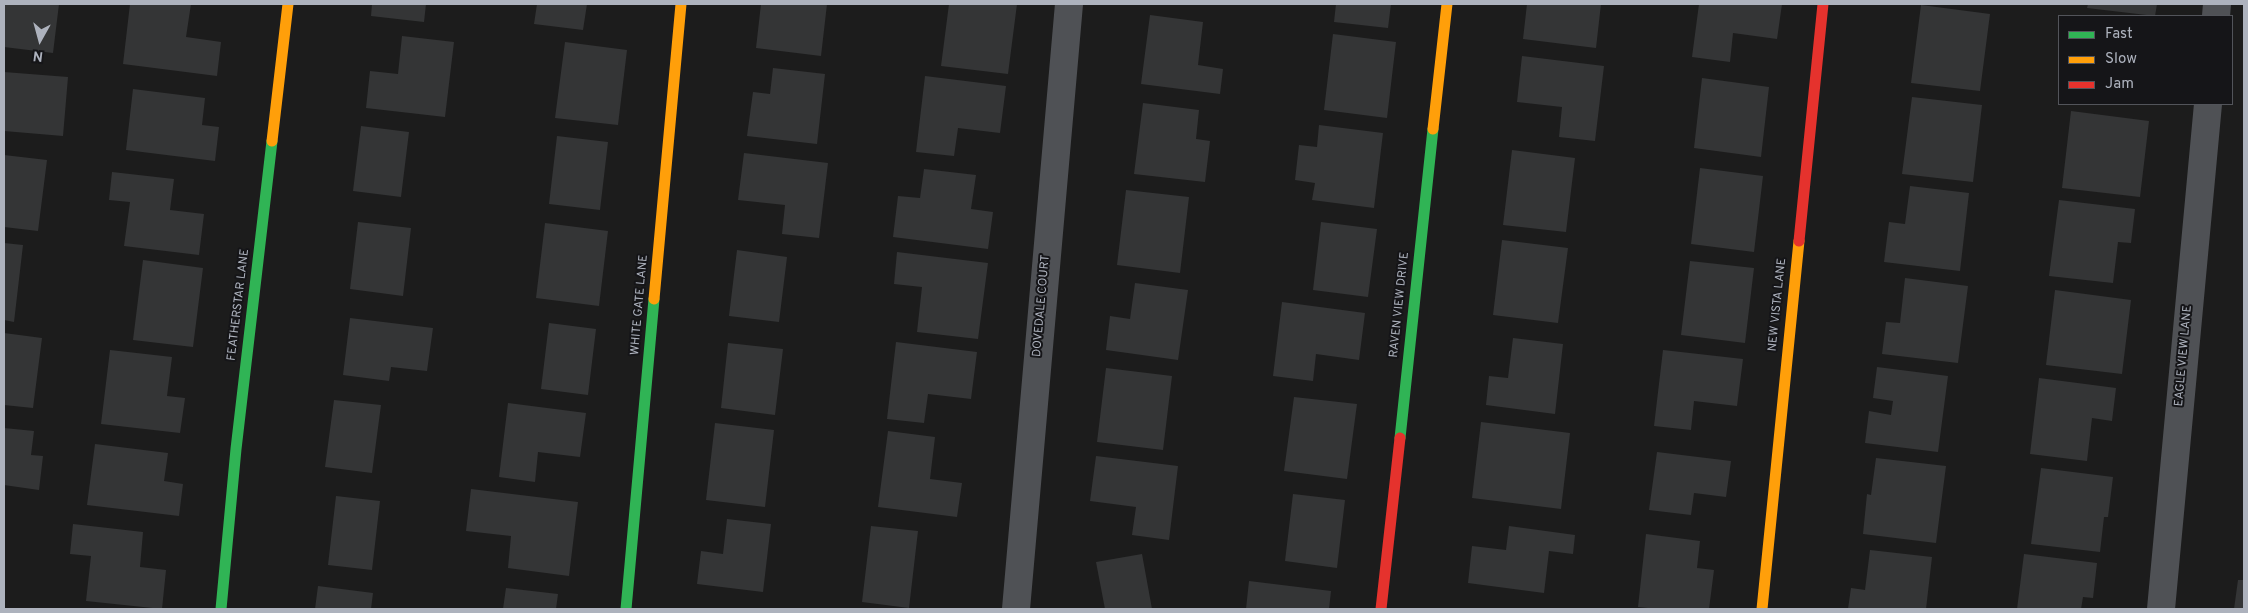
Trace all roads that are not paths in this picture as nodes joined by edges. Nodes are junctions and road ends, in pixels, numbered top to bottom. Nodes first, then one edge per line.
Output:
1 (288, 4) edge
2 (681, 4) edge
3 (1068, 4) edge
4 (1447, 4) edge
5 (1823, 4) edge
6 (2208, 105) edge
7 (221, 609) edge
8 (626, 609) edge
9 (1016, 609) edge
10 (1381, 609) edge
11 (1762, 609) edge
12 (2161, 609) edge

1 - 7 street, FEATHERSTAR LANE
2 - 8 street, WHITE GATE LANE
3 - 9 street, DOVEDALE COURT
4 - 10 street, RAVEN VIEW DRIVE
5 - 11 street, NEW VISTA LANE
6 - 12 street, EAGLE VIEW LANE

